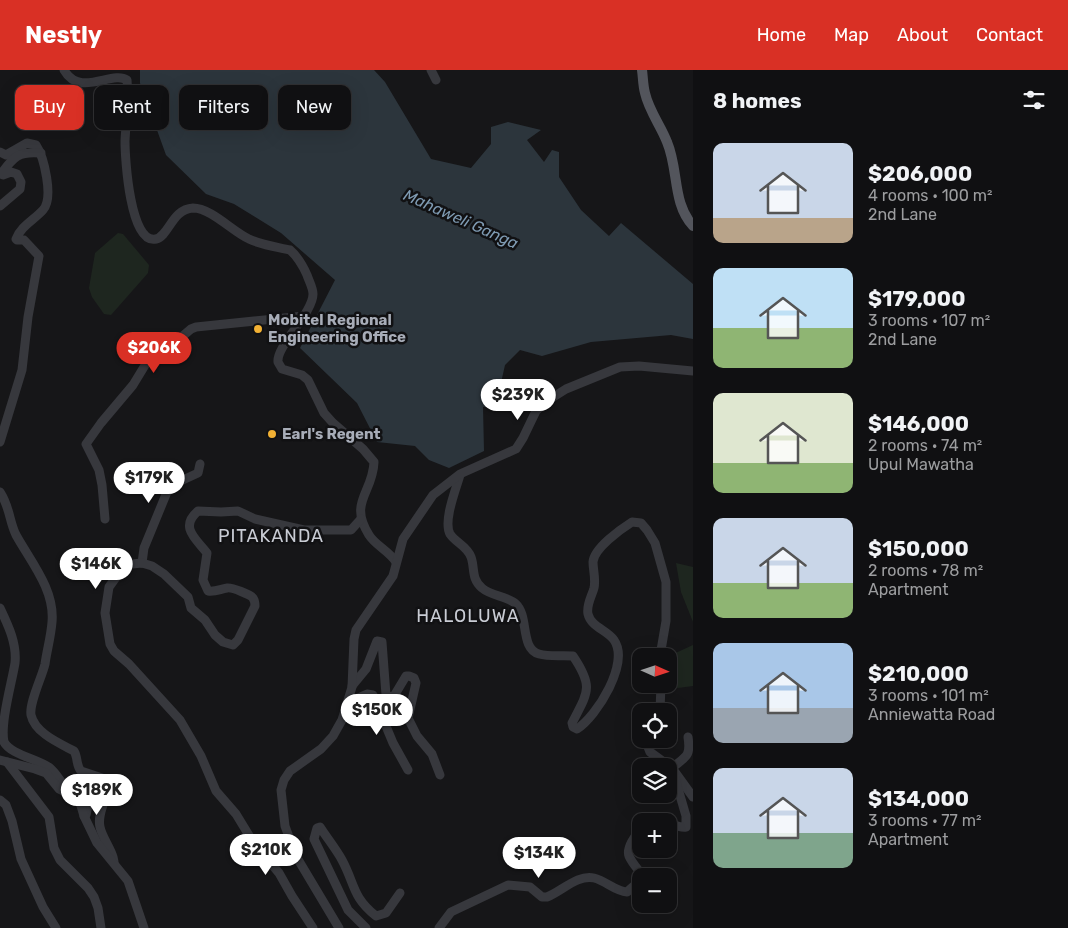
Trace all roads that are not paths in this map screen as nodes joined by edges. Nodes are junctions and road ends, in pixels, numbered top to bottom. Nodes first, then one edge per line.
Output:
1 (64, 70) edge
2 (431, 70) edge
3 (642, 70) edge
4 (436, 80) dead end
5 (0, 152) edge
6 (41, 153) junction
7 (0, 206) edge
8 (693, 226) edge
9 (304, 316) junction
10 (693, 371) edge
11 (0, 442) edge
12 (200, 464) dead end
13 (460, 474) junction
14 (0, 492) edge
15 (105, 518) dead end
16 (361, 519) junction
17 (396, 562) junction
18 (142, 563) junction
19 (0, 608) edge
20 (661, 648) edge
21 (352, 687) junction
22 (347, 703) junction
23 (688, 737) dead end
24 (649, 748) edge
25 (658, 758) edge
26 (3, 761) edge
27 (677, 763) edge
28 (408, 770) dead end
29 (440, 775) dead end
30 (677, 775) edge
31 (677, 785) edge
32 (693, 797) edge
33 (0, 800) edge
34 (84, 816) junction
35 (677, 826) edge
36 (632, 842) edge
37 (114, 862) junction
38 (400, 893) dead end
39 (56, 928) edge
40 (101, 928) edge
41 (144, 928) edge
42 (313, 928) edge
43 (339, 928) edge
44 (366, 928) edge
45 (439, 928) edge

1 - 9 street
2 - 4 street
3 - 8 main road
5 - 6 street
6 - 7 street
6 - 11 street
9 - 15 street
9 - 16 street
10 - 13 street
12 - 18 street
13 - 17 street
13 - 20 street
14 - 37 street
16 - 17 street
16 - 18 street
17 - 21 street
18 - 42 street
19 - 34 street
21 - 22 street
21 - 29 street
22 - 28 street
22 - 43 street
23 - 27 street
24 - 25 street
26 - 34 street
26 - 40 street
30 - 32 street
31 - 35 street
33 - 39 street
34 - 37 street
36 - 45 street
37 - 41 street
38 - 44 street

